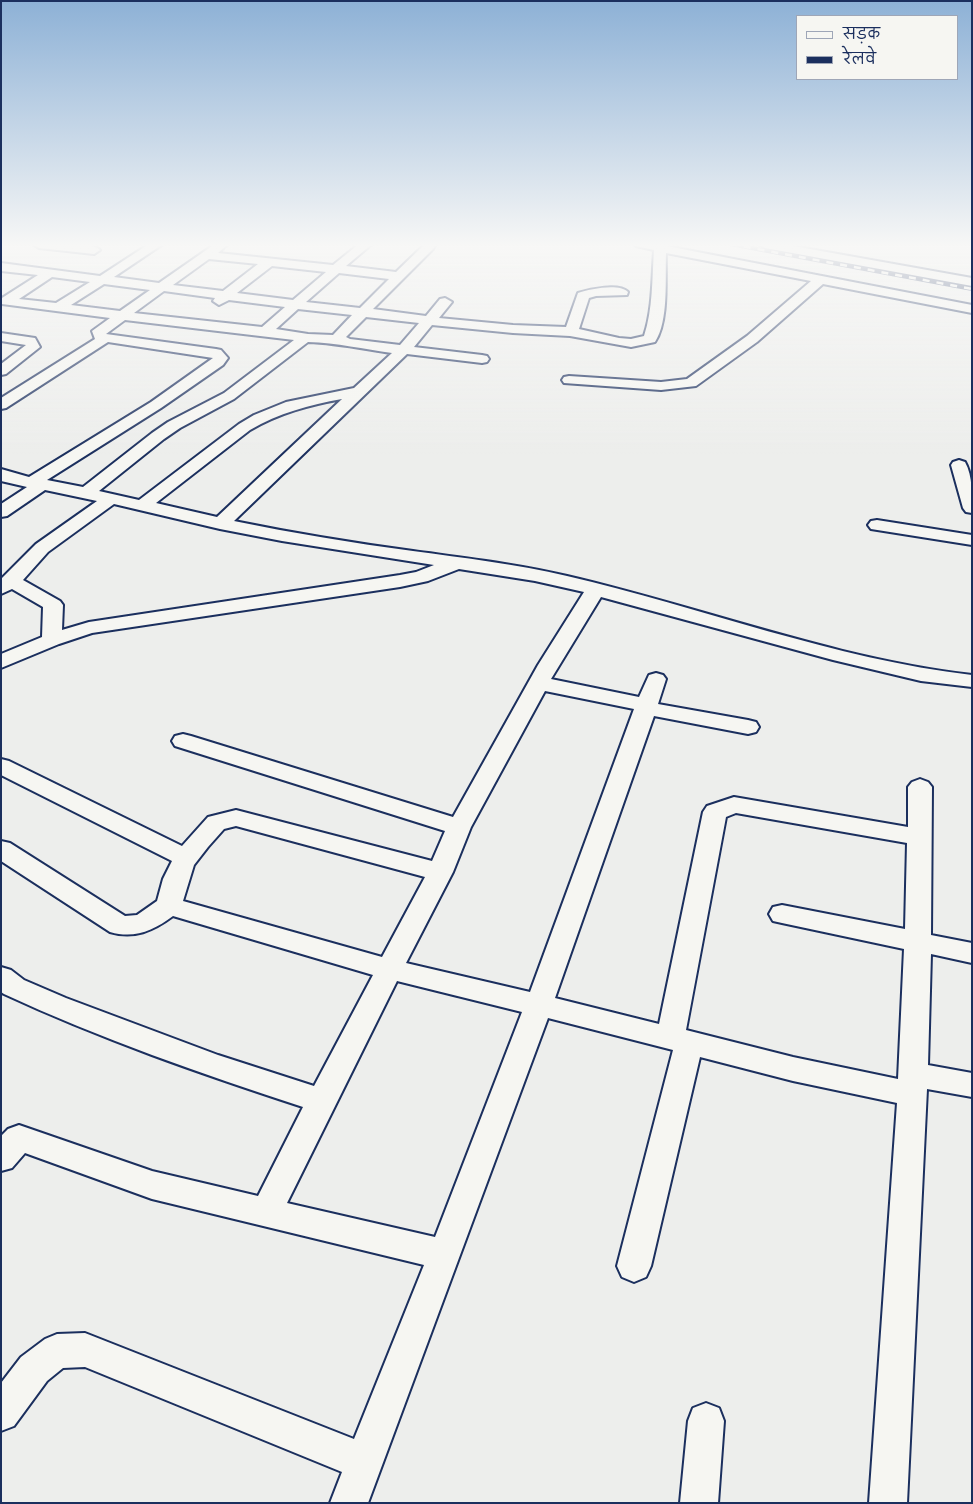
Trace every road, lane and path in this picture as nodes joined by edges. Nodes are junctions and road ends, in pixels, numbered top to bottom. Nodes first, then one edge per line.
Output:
1 (108, 314) edge
2 (125, 314) edge
3 (203, 314) edge
4 (283, 314) edge
5 (360, 314) edge
6 (381, 314) edge
7 (436, 314) edge
8 (577, 314) edge
9 (657, 314) edge
10 (781, 314) edge
11 (123, 316) junction
12 (431, 320) junction
13 (192, 323) junction
14 (265, 330) junction
15 (572, 331) junction
16 (1, 337) edge
17 (106, 338) junction
18 (340, 339) junction
19 (303, 340) dead end
20 (163, 345) junction
21 (404, 349) junction
22 (482, 359) dead end
23 (1, 371) edge
24 (569, 380) dead end
25 (359, 392) junction
26 (1, 405) edge
27 (959, 465) dead end
28 (4, 478) edge
29 (37, 483) junction
30 (86, 493) junction
31 (110, 499) junction
32 (141, 506) junction
33 (972, 508) edge
34 (1, 512) edge
35 (220, 524) junction
36 (877, 525) dead end
37 (972, 540) edge
38 (455, 563) junction
39 (6, 584) edge
40 (596, 589) junction
41 (52, 640) junction
42 (1, 662) edge
43 (656, 680) dead end
44 (972, 682) edge
45 (538, 683) junction
46 (646, 706) junction
47 (748, 727) dead end
48 (183, 741) dead end
49 (1, 766) edge
50 (920, 787) dead end
51 (459, 827) junction
52 (920, 837) junction
53 (1, 849) edge
54 (186, 858) junction
55 (440, 872) junction
56 (169, 906) junction
57 (782, 914) dead end
58 (919, 941) junction
59 (972, 953) edge
60 (389, 968) junction
61 (1, 977) edge
62 (539, 1005) junction
63 (680, 1041) junction
64 (913, 1085) junction
65 (972, 1085) edge
66 (321, 1101) junction
67 (1, 1158) edge
68 (266, 1213) junction
69 (445, 1256) junction
70 (634, 1266) dead end
71 (1, 1413) edge
72 (706, 1422) dead end
73 (364, 1462) junction
74 (350, 1503) edge
75 (699, 1503) edge
76 (888, 1503) edge

1 - 11 street
2 - 11 street
3 - 13 street
4 - 14 street
5 - 18 street
6 - 12 street
7 - 12 street
8 - 15 street
9 - 15 street
10 - 24 street
11 - 13 street
11 - 17 street
12 - 15 street
12 - 21 street
13 - 14 street
13 - 20 street
14 - 18 street
16 - 23 street
17 - 20 street
17 - 26 street
18 - 21 street
19 - 30 street
20 - 29 street
21 - 22 street
21 - 25 street
25 - 32 street
25 - 35 street
27 - 33 street
28 - 29 street
29 - 30 street
29 - 34 street
30 - 31 street
31 - 32 street
31 - 39 street
32 - 35 street
35 - 38 street
36 - 37 street
38 - 40 street
38 - 41 street
39 - 41 street
40 - 44 street
40 - 45 street
41 - 42 street
43 - 46 street
45 - 46 street
45 - 51 street
46 - 47 street
46 - 62 street
48 - 51 street
49 - 54 street
50 - 52 street
51 - 55 street
52 - 58 street
52 - 63 street
53 - 56 street
54 - 55 street
54 - 56 street
55 - 60 street
56 - 60 street
57 - 58 street
58 - 59 street
58 - 64 street
60 - 62 street
60 - 66 street
61 - 66 street
62 - 63 street
62 - 69 street
63 - 64 street
63 - 70 street
64 - 65 street
64 - 76 street
66 - 68 street
67 - 68 street
68 - 69 street
69 - 73 street
71 - 73 street
72 - 75 street
73 - 74 street

